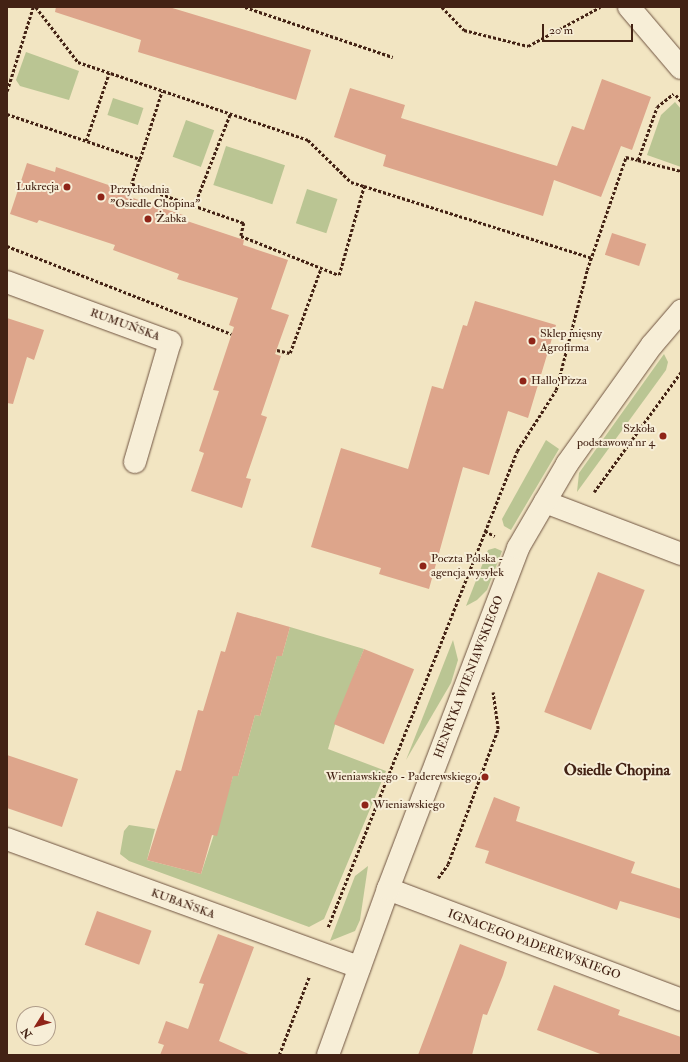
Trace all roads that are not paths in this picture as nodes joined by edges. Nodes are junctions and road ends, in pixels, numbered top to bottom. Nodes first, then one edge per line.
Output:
1 (629, 7) edge
2 (681, 68) edge
3 (7, 282) edge
4 (681, 311) edge
5 (135, 462) dead end
6 (545, 502) junction
7 (681, 554) edge
8 (7, 839) edge
9 (388, 889) junction
10 (359, 967) junction
11 (681, 1000) edge
12 (328, 1055) edge

1 - 2 street
3 - 5 street, RUMUŃSKA
4 - 6 street, HENRYKA WIENIAWSKIEGO
6 - 7 street
6 - 9 street, HENRYKA WIENIAWSKIEGO
8 - 10 street, KUBAŃSKA
9 - 10 street, HENRYKA WIENIAWSKIEGO
9 - 11 street, IGNACEGO PADEREWSKIEGO
10 - 12 street, HENRYKA WIENIAWSKIEGO

